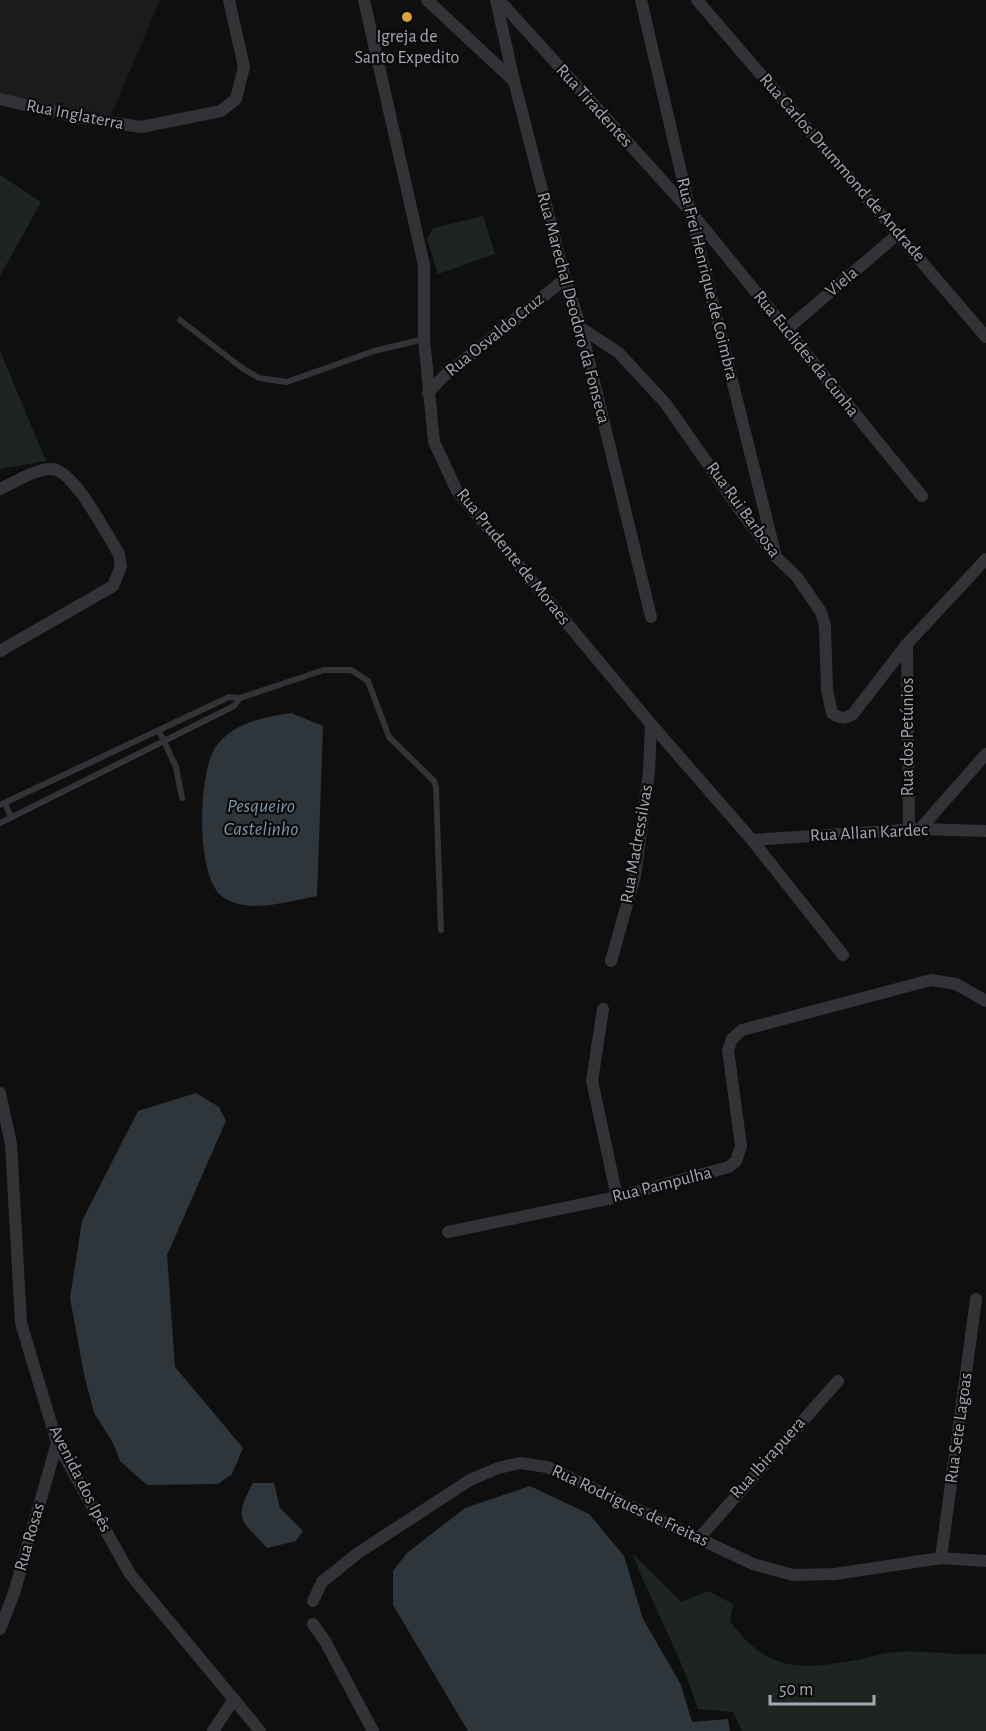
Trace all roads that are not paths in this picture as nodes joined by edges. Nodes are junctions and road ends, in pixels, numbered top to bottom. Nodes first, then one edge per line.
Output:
1 (229, 0) edge
2 (364, 0) edge
3 (427, 0) edge
4 (497, 0) edge
5 (640, 0) edge
6 (698, 0) edge
7 (514, 81) junction
8 (0, 99) edge
9 (690, 211) junction
10 (898, 234) junction
11 (564, 279) junction
12 (180, 320) dead end
13 (581, 328) junction
14 (786, 330) junction
15 (986, 337) edge
16 (424, 339) junction
17 (428, 393) junction
18 (0, 489) edge
19 (922, 496) dead end
20 (776, 557) junction
21 (986, 559) edge
22 (651, 617) dead end
23 (908, 644) junction
24 (0, 651) edge
25 (240, 698) junction
26 (651, 724) junction
27 (159, 731) junction
28 (166, 741) junction
29 (986, 754) edge
30 (77, 769) junction
31 (83, 782) junction
32 (182, 798) dead end
33 (2, 804) edge
34 (11, 818) junction
35 (0, 823) edge
36 (915, 829) junction
37 (986, 831) edge
38 (752, 840) junction
39 (441, 930) dead end
40 (843, 955) dead end
41 (611, 961) dead end
42 (986, 1001) edge
43 (603, 1009) dead end
44 (0, 1093) edge
45 (617, 1197) junction
46 (448, 1232) dead end
47 (976, 1299) dead end
48 (838, 1381) dead end
49 (57, 1443) junction
50 (699, 1537) junction
51 (941, 1558) junction
52 (986, 1561) edge
53 (313, 1601) dead end
54 (313, 1624) dead end
55 (0, 1629) edge
56 (234, 1699) junction
57 (213, 1731) edge
58 (260, 1731) edge
59 (373, 1731) edge

1 - 8 street, Rua Inglaterra
2 - 16 street, Rua Prudente de Moraes
3 - 7 street
4 - 7 street, Rua Marechal Deodoro da Fonseca
4 - 9 street, Rua Tiradentes
5 - 9 street, Rua Frei Henrique de Coimbra
6 - 10 street, Rua Carlos Drummond de Andrade
7 - 11 street, Rua Marechal Deodoro da Fonseca
9 - 14 street, Rua Euclides da Cunha
9 - 20 street, Rua Frei Henrique de Coimbra
10 - 14 street, Viela
10 - 15 street, Rua Carlos Drummond de Andrade
11 - 13 street, Rua Marechal Deodoro da Fonseca
11 - 17 street, Rua Osvaldo Cruz
12 - 16 lane
13 - 20 street, Rua Rui Barbosa
13 - 22 street, Rua Marechal Deodoro da Fonseca
14 - 19 street, Rua Euclides da Cunha
16 - 17 street, Rua Prudente de Moraes
17 - 26 street, Rua Prudente de Moraes
18 - 24 street
20 - 23 street, Rua Rui Barbosa
21 - 23 street
23 - 36 street, Rua dos Petúnios
25 - 27 lane
25 - 28 lane
25 - 39 lane
26 - 38 street, Rua Prudente de Moraes
26 - 41 street, Rua Madressilvas
27 - 28 lane
27 - 30 lane
28 - 31 lane
28 - 32 lane
29 - 36 street
30 - 31 lane
30 - 33 lane
31 - 34 lane
33 - 34 lane
34 - 35 lane
36 - 37 street, Rua Allan Kardec
36 - 38 street, Rua Allan Kardec
38 - 40 street, Rua Prudente de Moraes
42 - 45 street, Rua Pampulha
43 - 45 street
44 - 49 street, Avenida dos Ipês
45 - 46 street, Rua Pampulha
47 - 51 street, Rua Sete Lagoas
48 - 50 street, Rua Ibirapuera
49 - 55 street, Rua Rosas
49 - 56 street, Avenida dos Ipês
50 - 51 street, Rua Rodrigues de Freitas
50 - 53 street, Rua Rodrigues de Freitas
51 - 52 street, Rua Rodrigues de Freitas
54 - 59 street
56 - 57 street
56 - 58 street, Avenida dos Ipês

